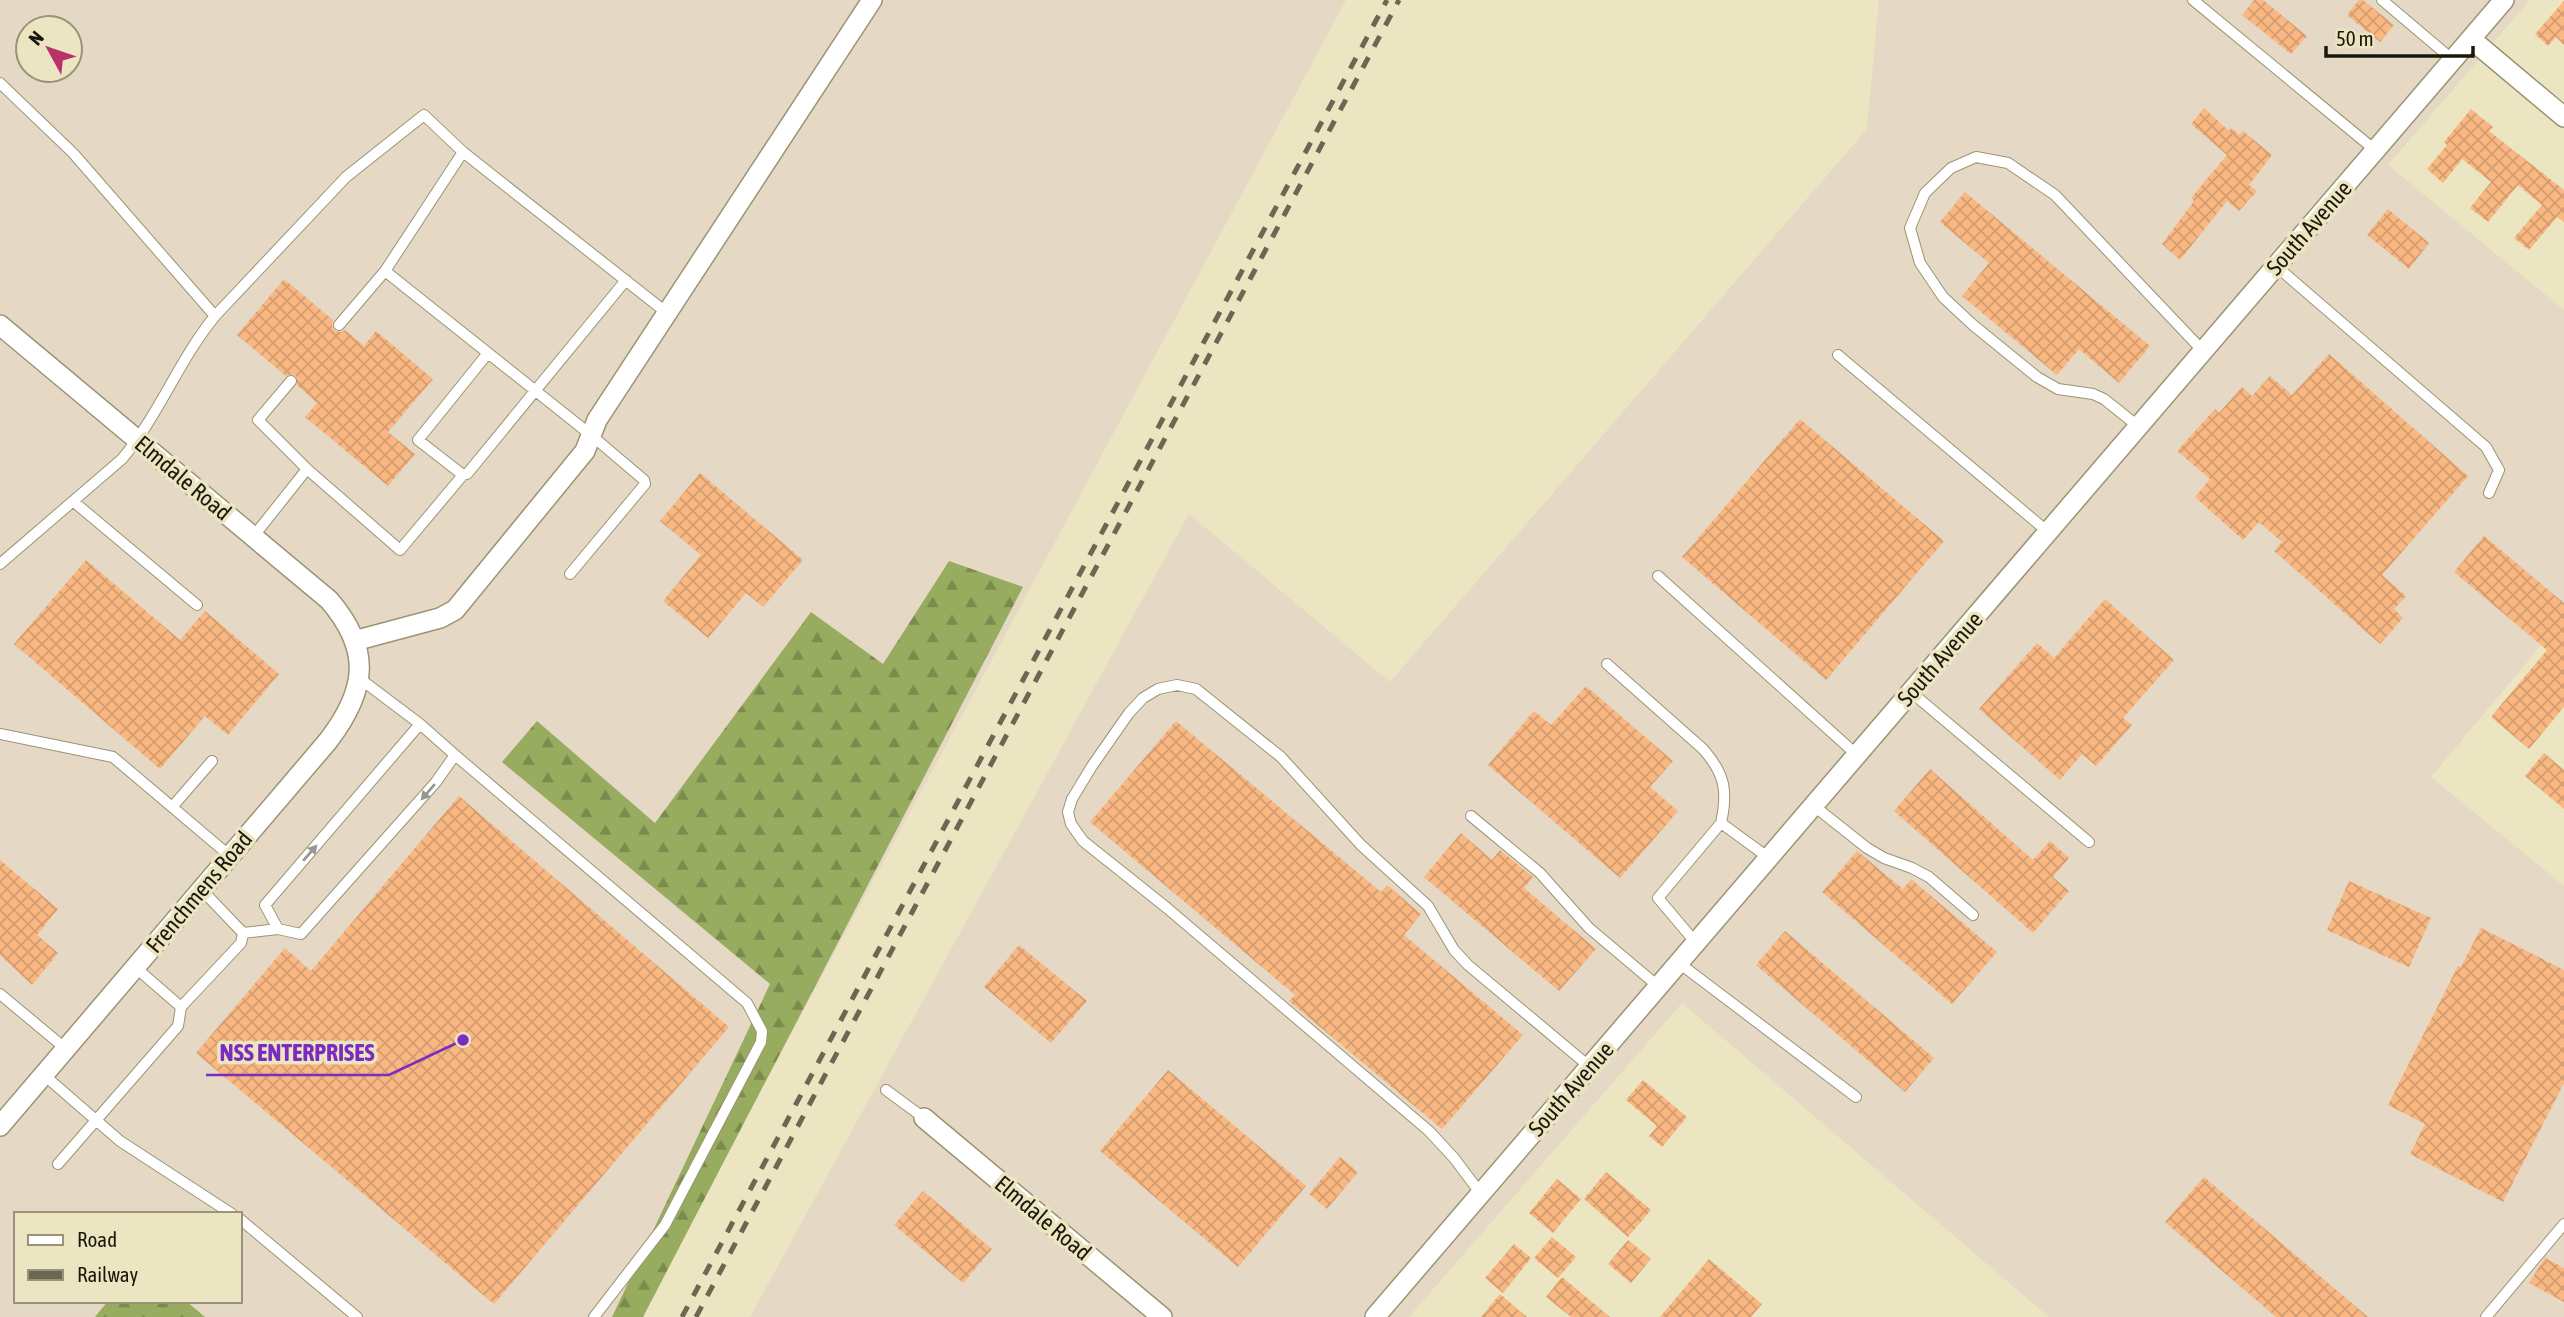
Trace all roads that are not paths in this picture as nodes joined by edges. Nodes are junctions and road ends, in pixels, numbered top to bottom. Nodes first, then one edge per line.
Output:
1 (872, 0) edge
2 (2193, 0) edge
3 (2382, 0) edge
4 (2504, 0) edge
5 (2470, 39) junction
6 (2453, 60) junction
7 (0, 83) edge
8 (2564, 117) edge
9 (2375, 150) junction
10 (463, 152) junction
11 (2276, 266) junction
12 (385, 271) junction
13 (626, 280) junction
14 (667, 313) junction
15 (215, 316) junction
16 (0, 325) edge
17 (339, 325) dead end
18 (2203, 351) junction
19 (488, 353) junction
20 (1839, 355) dead end
21 (291, 381) dead end
22 (535, 390) junction
23 (2138, 427) junction
24 (591, 435) junction
25 (138, 440) junction
26 (307, 469) junction
27 (463, 475) junction
28 (2489, 493) dead end
29 (74, 502) junction
30 (2048, 532) junction
31 (253, 537) junction
32 (0, 564) edge
33 (570, 574) dead end
34 (1658, 576) dead end
35 (197, 605) dead end
36 (354, 641) junction
37 (1606, 664) dead end
38 (359, 678) junction
39 (1911, 692) junction
40 (420, 724) junction
41 (0, 734) edge
42 (456, 755) junction
43 (1857, 755) junction
44 (212, 761) dead end
45 (173, 806) junction
46 (1814, 806) junction
47 (1471, 816) dead end
48 (1721, 823) junction
49 (2089, 842) dead end
50 (230, 856) junction
51 (1769, 858) junction
52 (201, 890) junction
53 (1973, 915) dead end
54 (278, 929) junction
55 (243, 933) junction
56 (1696, 943) junction
57 (1679, 963) junction
58 (135, 967) junction
59 (1658, 987) junction
60 (0, 994) edge
61 (181, 1007) junction
62 (66, 1049) junction
63 (1590, 1067) junction
64 (44, 1075) junction
65 (886, 1090) dead end
66 (1856, 1097) dead end
67 (925, 1118) joint
68 (96, 1121) junction
69 (0, 1126) edge
70 (58, 1164) dead end
71 (1481, 1194) junction
72 (229, 1212) edge
73 (242, 1221) edge
74 (2564, 1224) edge
75 (357, 1317) edge
76 (594, 1317) edge
77 (1163, 1317) edge
78 (1375, 1317) edge
79 (2486, 1317) edge

1 - 14 street
2 - 9 lane
3 - 6 lane
4 - 5 street, South Avenue
5 - 6 street, South Avenue
5 - 8 street
6 - 9 street, South Avenue
7 - 15 lane
9 - 11 street, South Avenue
10 - 12 lane
10 - 13 lane
10 - 15 lane
11 - 18 street, South Avenue
11 - 28 lane
12 - 17 lane
12 - 19 lane
13 - 14 lane
13 - 22 lane
14 - 24 street
15 - 25 lane
16 - 25 street, Elmdale Road
18 - 23 street, South Avenue
18 - 23 lane
19 - 22 lane
19 - 27 lane
20 - 30 lane
21 - 26 lane
22 - 24 lane
22 - 27 lane
23 - 30 street, South Avenue
24 - 33 lane
24 - 36 street
25 - 29 lane
25 - 31 street, Elmdale Road
26 - 27 lane
26 - 31 lane
29 - 32 lane
29 - 35 lane
30 - 39 street, South Avenue
31 - 36 street, Elmdale Road
34 - 43 lane
36 - 38 street, Frenchmens Road
37 - 48 lane
38 - 40 lane
38 - 50 street, Frenchmens Road
39 - 43 street, South Avenue
39 - 49 lane
40 - 42 lane
54 -> 40 lane
41 - 45 lane
42 -> 54 lane
42 - 76 lane
43 - 46 street, South Avenue
44 - 45 lane
45 - 50 lane
46 - 51 street, South Avenue
46 - 53 lane
47 - 59 lane
48 - 51 lane
48 - 56 lane
50 - 52 street, Frenchmens Road
51 - 56 street, South Avenue
52 - 55 lane
52 - 58 street, Frenchmens Road
54 - 55 lane
55 - 61 lane
56 - 57 street, South Avenue
57 - 59 street, South Avenue
57 - 66 lane
58 - 61 lane
58 - 62 street, Frenchmens Road
59 - 63 street, South Avenue
60 - 62 lane
61 - 68 lane
62 - 64 street, Frenchmens Road
63 - 71 street, South Avenue
63 - 71 lane
64 - 68 lane
64 - 69 street, Frenchmens Road
65 - 67 lane
67 - 77 street, Elmdale Road
68 - 70 lane
68 - 72 lane
71 - 78 street, South Avenue
73 - 75 lane
74 - 79 lane

